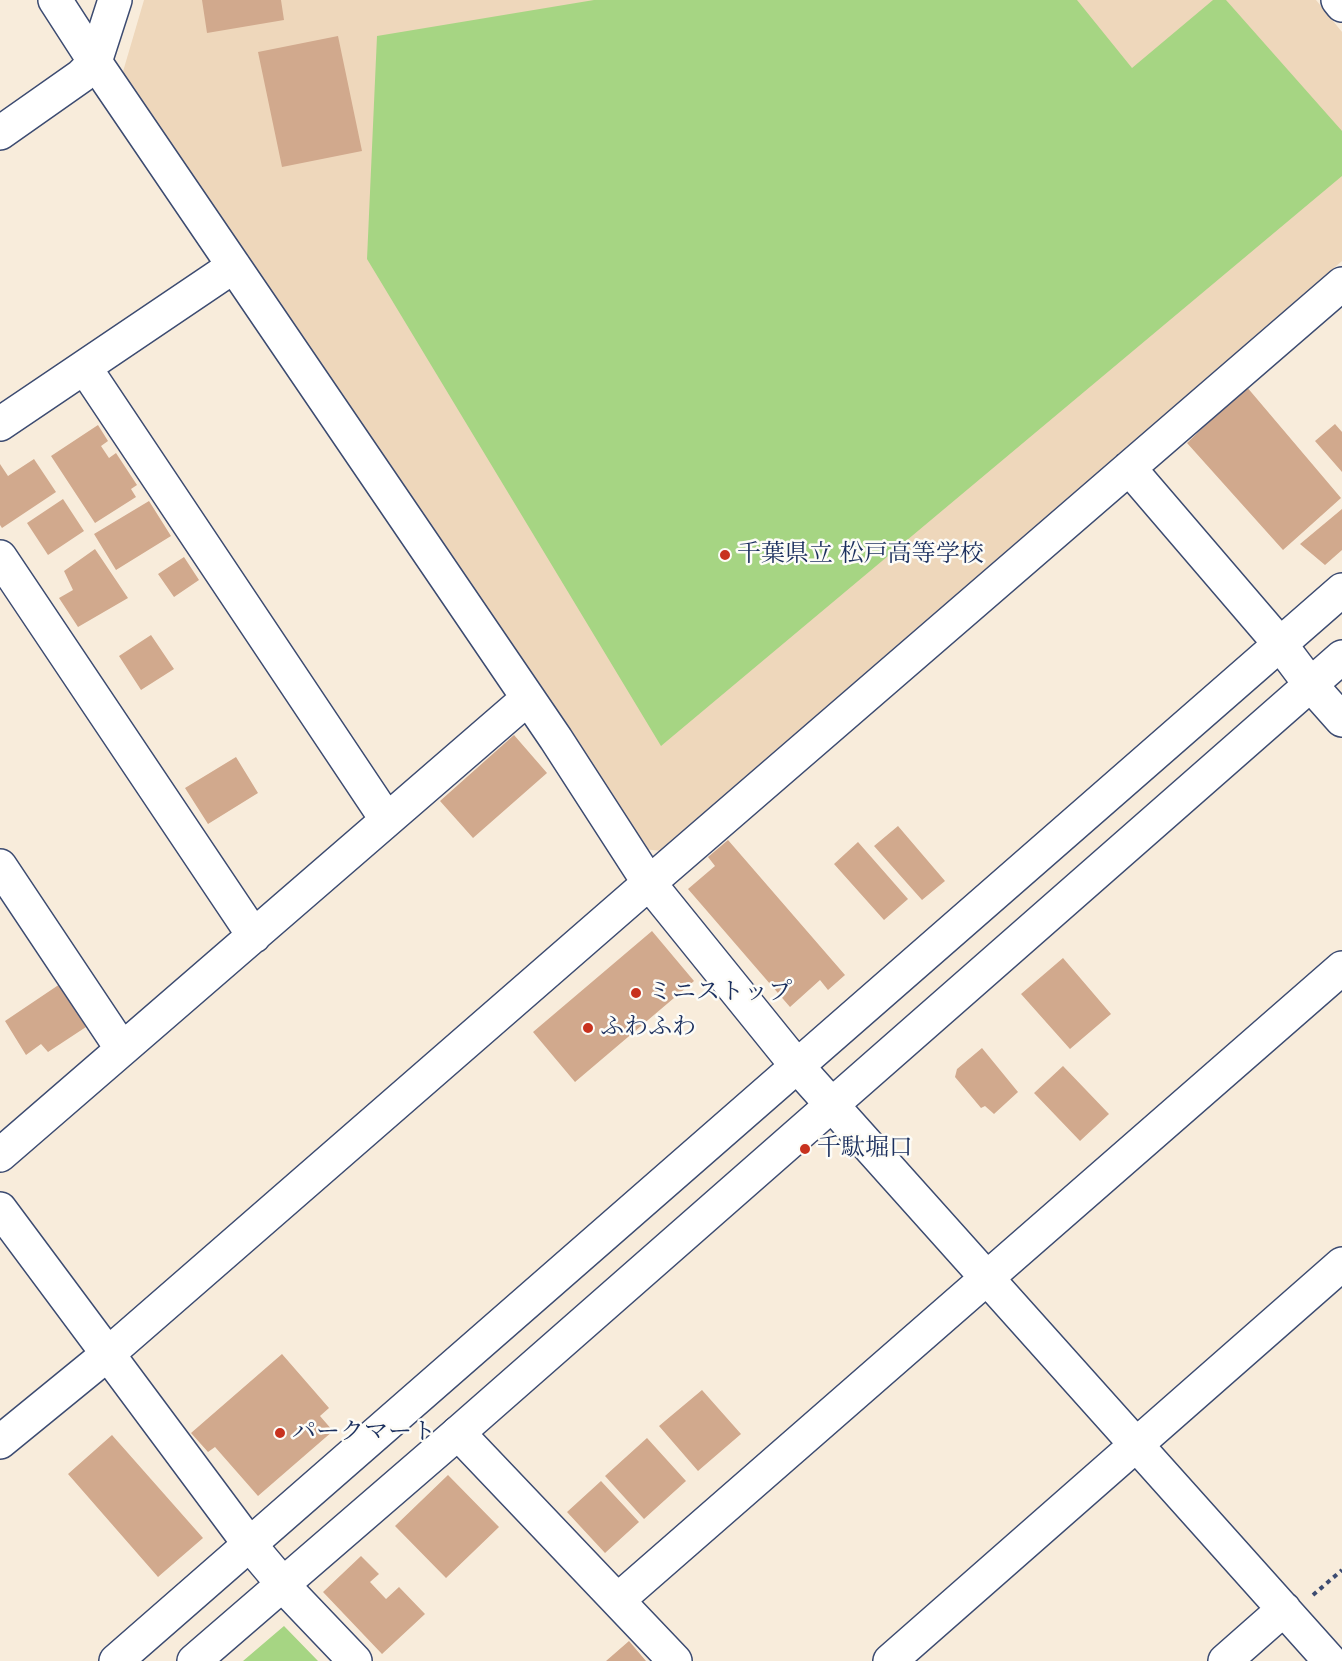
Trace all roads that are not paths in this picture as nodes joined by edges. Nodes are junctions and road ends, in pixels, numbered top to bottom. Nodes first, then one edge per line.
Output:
1 (55, 0) edge
2 (115, 0) edge
3 (1338, 0) edge
4 (1342, 5) edge
5 (95, 62) junction
6 (0, 133) edge
7 (234, 266) junction
8 (1342, 284) edge
9 (85, 368) junction
10 (0, 424) edge
11 (1129, 468) junction
12 (0, 557) edge
13 (1342, 590) edge
14 (1280, 644) junction
15 (1342, 657) edge
16 (1310, 684) junction
17 (527, 699) junction
18 (1342, 720) edge
19 (387, 820) junction
20 (0, 866) edge
21 (649, 883) junction
22 (254, 936) junction
23 (1342, 968) edge
24 (122, 1049) junction
25 (797, 1066) junction
26 (832, 1105) junction
27 (0, 1155) edge
28 (0, 1209) edge
29 (1342, 1264) edge
30 (987, 1278) junction
31 (109, 1353) junction
32 (458, 1433) junction
33 (0, 1442) edge
34 (1136, 1445) junction
35 (250, 1545) junction
36 (283, 1584) junction
37 (618, 1600) junction
38 (1299, 1605) junction
39 (116, 1661) edge
40 (194, 1661) edge
41 (355, 1661) edge
42 (675, 1661) edge
43 (890, 1661) edge
44 (1225, 1661) edge
45 (1330, 1661) edge

1 - 5 street
2 - 5 street
3 - 4 street
5 - 6 street
5 - 7 street
7 - 9 street
7 - 17 street
8 - 11 street
9 - 10 street
9 - 19 street
11 - 14 street
11 - 21 street
12 - 22 street
13 - 14 street
14 - 16 street
14 - 25 street
15 - 16 street
16 - 18 street
16 - 26 street
17 - 19 street
17 - 21 street
19 - 22 street
20 - 24 street
21 - 25 street
21 - 31 street
22 - 24 street
23 - 30 street
24 - 27 street
25 - 26 street
25 - 35 street
26 - 30 street
26 - 32 street
28 - 31 street
29 - 34 street
30 - 34 street
30 - 37 street
31 - 33 street
31 - 35 street
32 - 36 street
32 - 37 street
34 - 38 street
34 - 43 street
35 - 36 street
35 - 39 street
36 - 40 street
36 - 41 street
37 - 42 street
38 - 44 street
38 - 45 street

